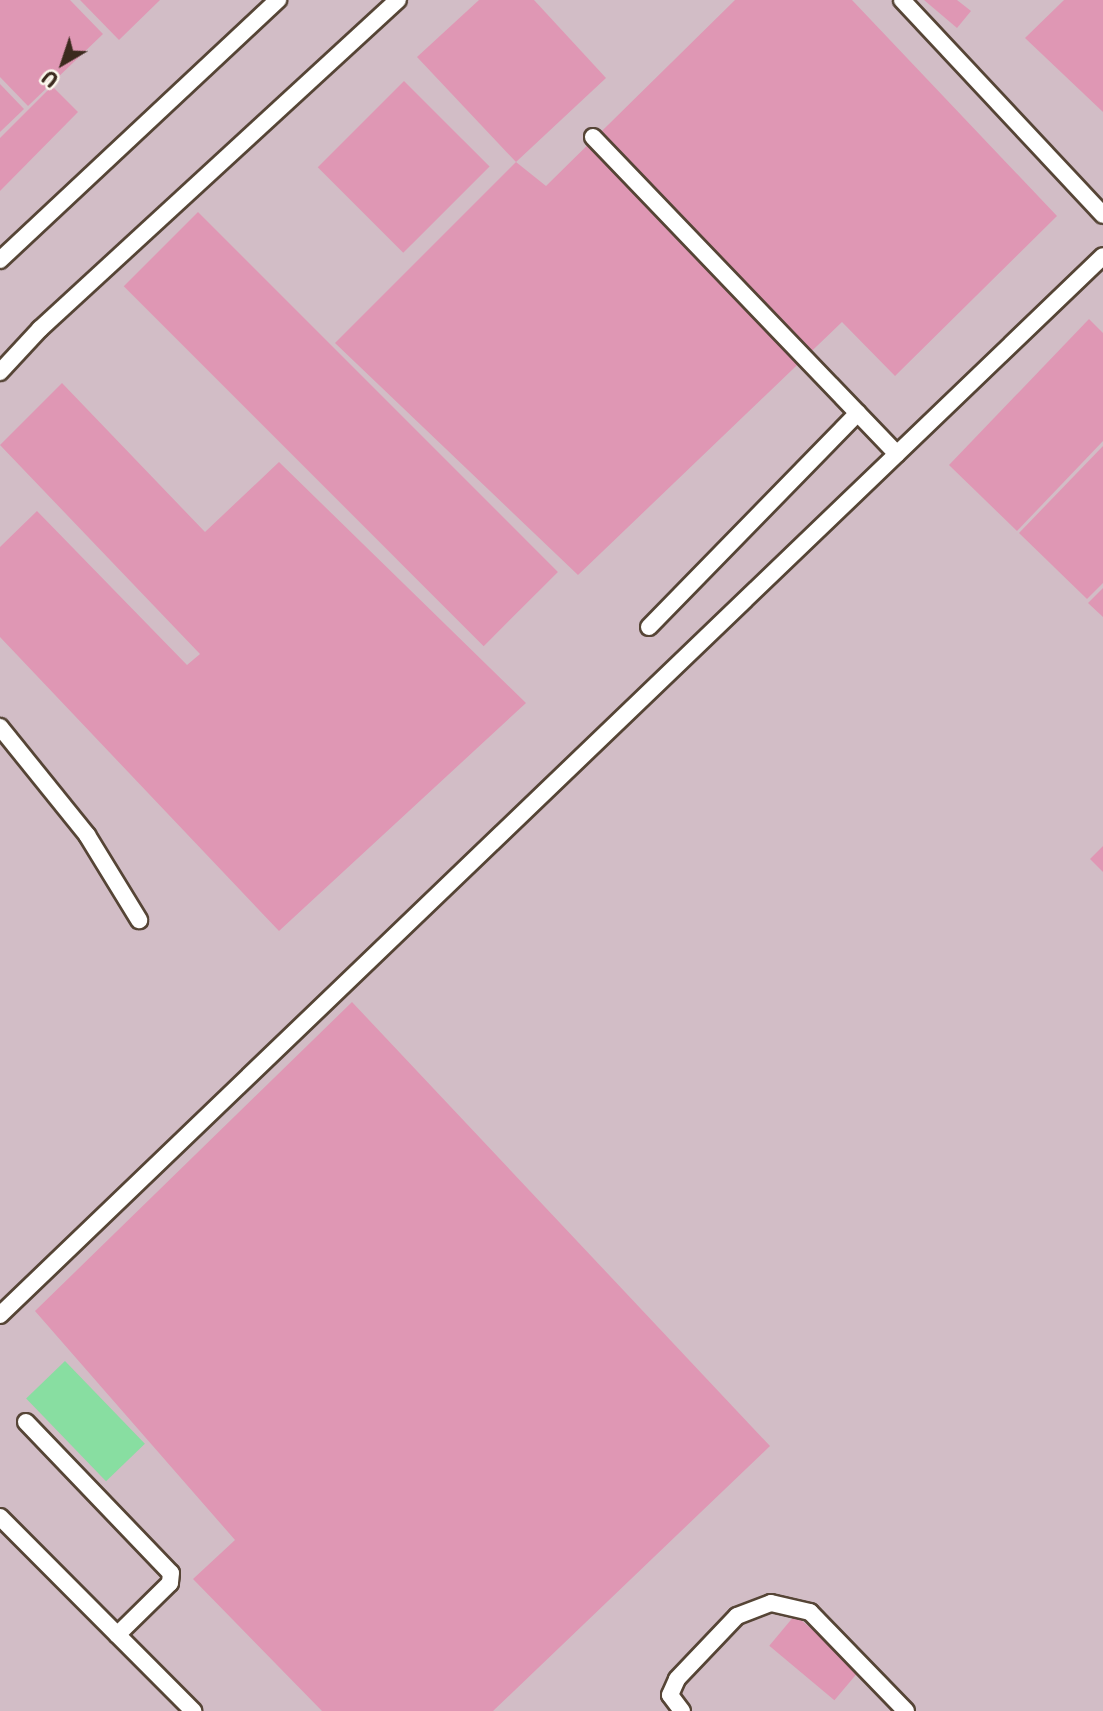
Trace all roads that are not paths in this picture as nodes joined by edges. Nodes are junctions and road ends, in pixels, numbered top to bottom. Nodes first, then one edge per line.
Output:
1 (278, 0) edge
2 (398, 0) edge
3 (902, 0) edge
4 (593, 137) dead end
5 (1103, 215) edge
6 (1103, 256) edge
7 (0, 260) edge
8 (0, 372) edge
9 (858, 413) junction
10 (897, 454) junction
11 (649, 628) dead end
12 (0, 727) edge
13 (139, 920) dead end
14 (0, 1315) edge
15 (26, 1422) dead end
16 (0, 1517) edge
17 (117, 1634) junction
18 (193, 1711) edge
19 (682, 1711) edge
20 (906, 1711) edge

1 - 7 lane
2 - 8 lane
3 - 5 lane
4 - 9 lane
6 - 10 lane
9 - 10 lane
9 - 11 lane
10 - 14 lane
12 - 13 lane
15 - 17 lane
16 - 17 lane
17 - 18 lane
19 - 20 lane

